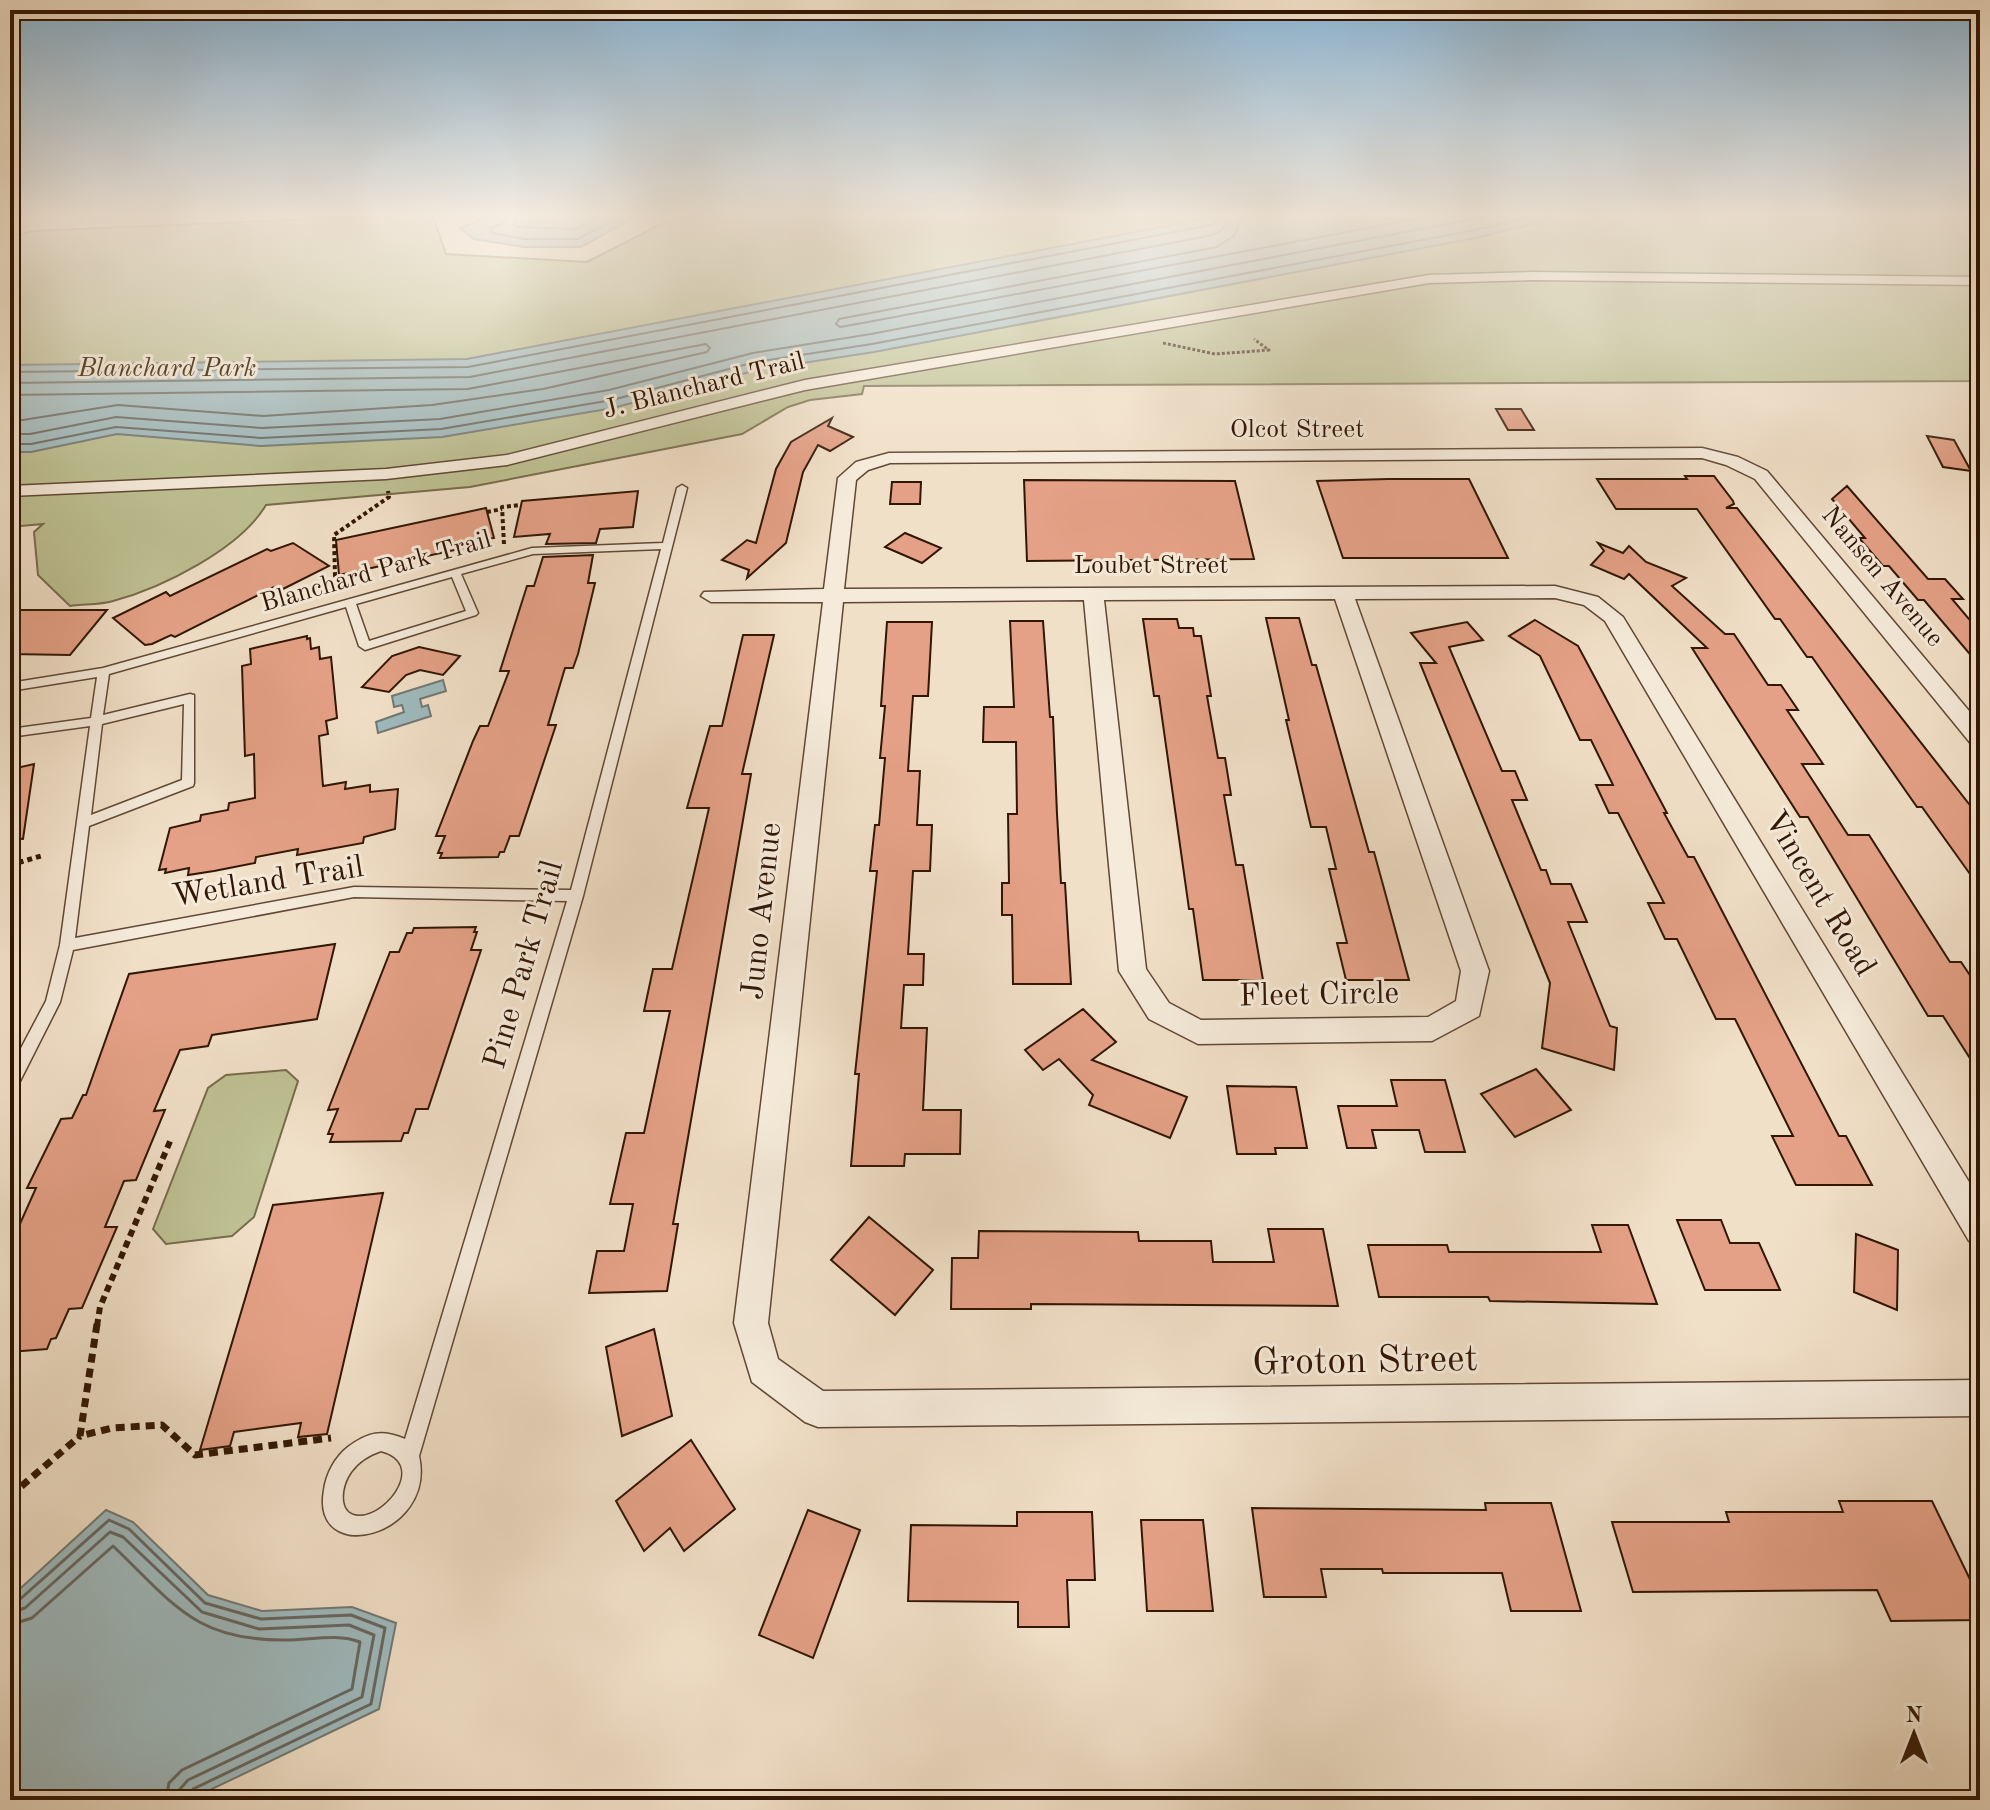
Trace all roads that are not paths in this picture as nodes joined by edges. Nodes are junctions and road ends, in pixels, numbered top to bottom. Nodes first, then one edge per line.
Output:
1 (1314, 298) edge
2 (1732, 461) joint
3 (862, 466) joint
4 (682, 488) dead end
5 (10, 491) edge
6 (667, 546) junction
7 (455, 572) junction
8 (1343, 593) junction
9 (1093, 594) junction
10 (711, 596) dead end
11 (832, 596) junction
12 (1591, 601) joint
13 (350, 602) junction
14 (103, 672) junction
15 (10, 687) edge
16 (97, 721) junction
17 (10, 733) edge
18 (1980, 739) edge
19 (83, 823) junction
20 (576, 896) junction
21 (67, 945) junction
22 (10, 1084) edge
23 (1980, 1230) edge
24 (764, 1370) joint
25 (1980, 1398) edge
26 (410, 1455) junction

1 - 5 street, J. Blanchard Trail
2 - 3 street, Olcot Street
2 - 18 street, Nansen Avenue
3 - 11 street, Juno Avenue
4 - 6 lane, Pine Park Trail
6 - 7 lane, Blanchard Park Trail
6 - 20 lane, Pine Park Trail
7 - 13 lane, Blanchard Park Trail
7 - 13 lane
8 - 9 street, Loubet Street
8 - 9 street, Fleet Circle
8 - 12 street, Loubet Street
9 - 11 street, Loubet Street
10 - 11 street, Loubet Street
11 - 24 street, Juno Avenue
12 - 23 street, Vincent Road
13 - 14 lane, Blanchard Park Trail
14 - 15 lane, Blanchard Park Trail
14 - 16 lane
16 - 17 lane
16 - 19 lane
16 - 19 lane
19 - 21 lane
20 - 21 lane, Wetland Trail
20 - 26 lane, Pine Park Trail
21 - 22 lane
24 - 25 street, Groton Street
26 - 26 lane

